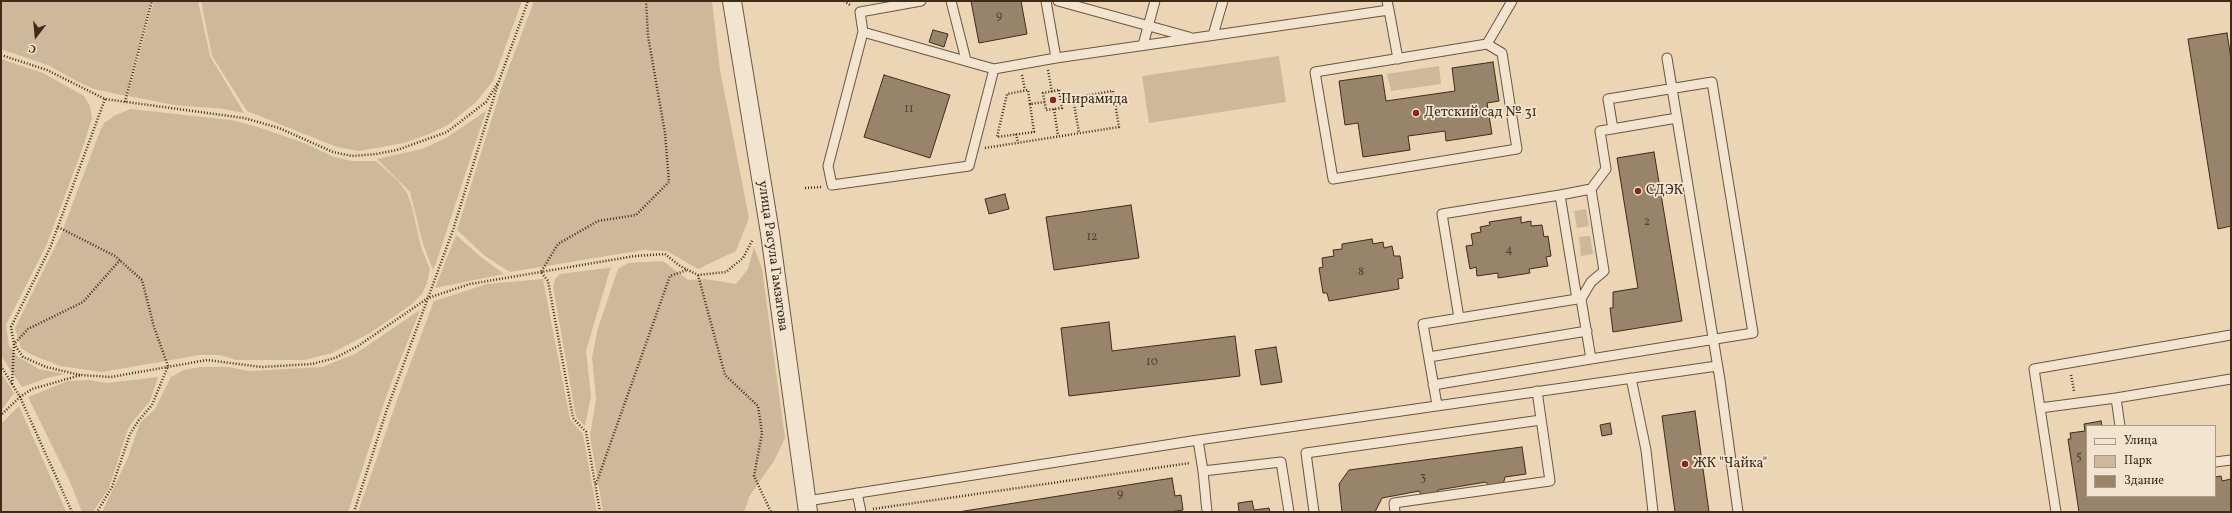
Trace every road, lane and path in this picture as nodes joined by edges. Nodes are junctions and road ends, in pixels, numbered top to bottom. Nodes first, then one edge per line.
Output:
1 (152, 1) edge
2 (528, 1) edge
3 (646, 1) edge
4 (732, 1) edge
5 (921, 1) edge
6 (951, 1) edge
7 (1046, 1) edge
8 (1058, 1) edge
9 (1155, 1) edge
10 (1223, 1) edge
11 (1512, 1) edge
12 (1388, 5) edge
13 (1148, 26) junction
14 (863, 32) junction
15 (1213, 35) junction
16 (1193, 38) junction
17 (1487, 44) junction
18 (1143, 45) junction
19 (1, 55) edge
20 (1398, 58) junction
21 (1667, 58) dead end
22 (1051, 59) junction
23 (966, 60) junction
24 (994, 69) junction
25 (499, 81) junction
26 (1672, 89) junction
27 (1052, 92) junction
28 (1073, 98) junction
29 (104, 100) junction
30 (1061, 100) junction
31 (125, 102) junction
32 (1045, 102) junction
33 (1030, 104) junction
34 (1054, 109) junction
35 (1677, 118) junction
36 (1613, 129) junction
37 (1079, 133) junction
38 (1016, 134) junction
39 (1058, 136) junction
40 (1018, 143) junction
41 (973, 150) junction
42 (1591, 190) junction
43 (1560, 195) junction
44 (58, 227) junction
45 (756, 234) dead end
46 (120, 260) junction
47 (688, 270) junction
48 (541, 272) junction
49 (698, 275) junction
50 (428, 298) junction
51 (1579, 299) junction
52 (1459, 318) junction
53 (1587, 332) junction
54 (2231, 335) edge
55 (1713, 340) junction
56 (14, 344) junction
57 (1429, 357) junction
58 (1591, 359) junction
59 (2069, 363) junction
60 (1, 366) edge
61 (168, 366) junction
62 (1717, 366) junction
63 (81, 375) junction
64 (1631, 378) junction
65 (2231, 378) edge
66 (12, 384) junction
67 (1433, 384) junction
68 (1537, 392) junction
69 (20, 397) junction
70 (2116, 398) junction
71 (2076, 404) junction
72 (1436, 406) junction
73 (2040, 408) junction
74 (1, 415) edge
75 (1541, 420) junction
76 (2120, 425) edge
77 (1198, 440) junction
78 (2231, 460) edge
79 (1201, 461) junction
80 (2216, 462) edge
81 (1203, 471) junction
82 (596, 485) junction
83 (857, 493) junction
84 (807, 507) edge
85 (72, 512) edge
86 (98, 512) edge
87 (354, 512) edge
88 (600, 512) edge
89 (771, 512) edge
90 (861, 512) edge
91 (1207, 512) edge
92 (1289, 512) edge
93 (1314, 512) edge
94 (1395, 512) edge
95 (1653, 512) edge
96 (1738, 512) edge
97 (2056, 512) edge

1 - 31 path
2 - 25 path
3 - 48 path
4 - 84 street, улица Расула Гамзатова
5 - 14 lane
6 - 23 lane
7 - 22 lane
8 - 13 lane
9 - 13 lane
10 - 15 lane
11 - 17 lane
12 - 15 lane
12 - 20 lane
13 - 16 lane
13 - 18 lane
14 - 23 lane
14 - 41 lane
15 - 16 lane
16 - 18 lane
17 - 20 lane
17 - 20 lane
18 - 22 lane
19 - 29 path
21 - 26 lane
22 - 24 lane
22 - 27 path
23 - 24 lane
24 - 41 lane
25 - 31 path
25 - 50 path
26 - 35 lane
26 - 36 lane
26 - 55 lane
27 - 30 path
27 - 32 path
28 - 30 path
28 - 37 path
28 - 37 path
29 - 31 path
29 - 44 path
30 - 34 path
32 - 33 path
32 - 34 path
33 - 38 path
33 - 38 path
34 - 39 path
35 - 36 lane
35 - 55 lane
36 - 42 lane
37 - 39 path
38 - 40 path
39 - 40 path
40 - 41 path
42 - 43 lane
42 - 51 lane
43 - 51 lane
43 - 52 lane
44 - 46 path
44 - 56 path
45 - 49 path
46 - 56 path
46 - 61 path
47 - 48 path
47 - 49 path
47 - 82 path
48 - 50 path
48 - 82 path
49 - 89 path
50 - 61 path
50 - 87 path
51 - 52 lane
51 - 53 lane
52 - 57 lane
53 - 57 lane
53 - 58 lane
54 - 59 lane
55 - 58 lane
55 - 62 lane
56 - 63 path
56 - 66 path
57 - 67 lane
58 - 67 lane
59 - 71 path
59 - 73 lane
60 - 66 path
61 - 63 path
61 - 86 path
62 - 64 lane
62 - 96 lane
63 - 69 path
64 - 68 lane
64 - 95 lane
65 - 70 lane
66 - 69 path
67 - 72 lane
68 - 72 lane
68 - 75 lane
69 - 74 path
69 - 85 path
70 - 71 lane
70 - 76 lane
71 - 73 lane
72 - 77 lane
73 - 97 lane
75 - 93 lane
75 - 94 lane
77 - 79 lane
77 - 83 lane
78 - 80 lane
79 - 81 lane
79 - 90 path
81 - 91 lane
81 - 92 lane
82 - 88 path
83 - 84 lane
83 - 90 lane

